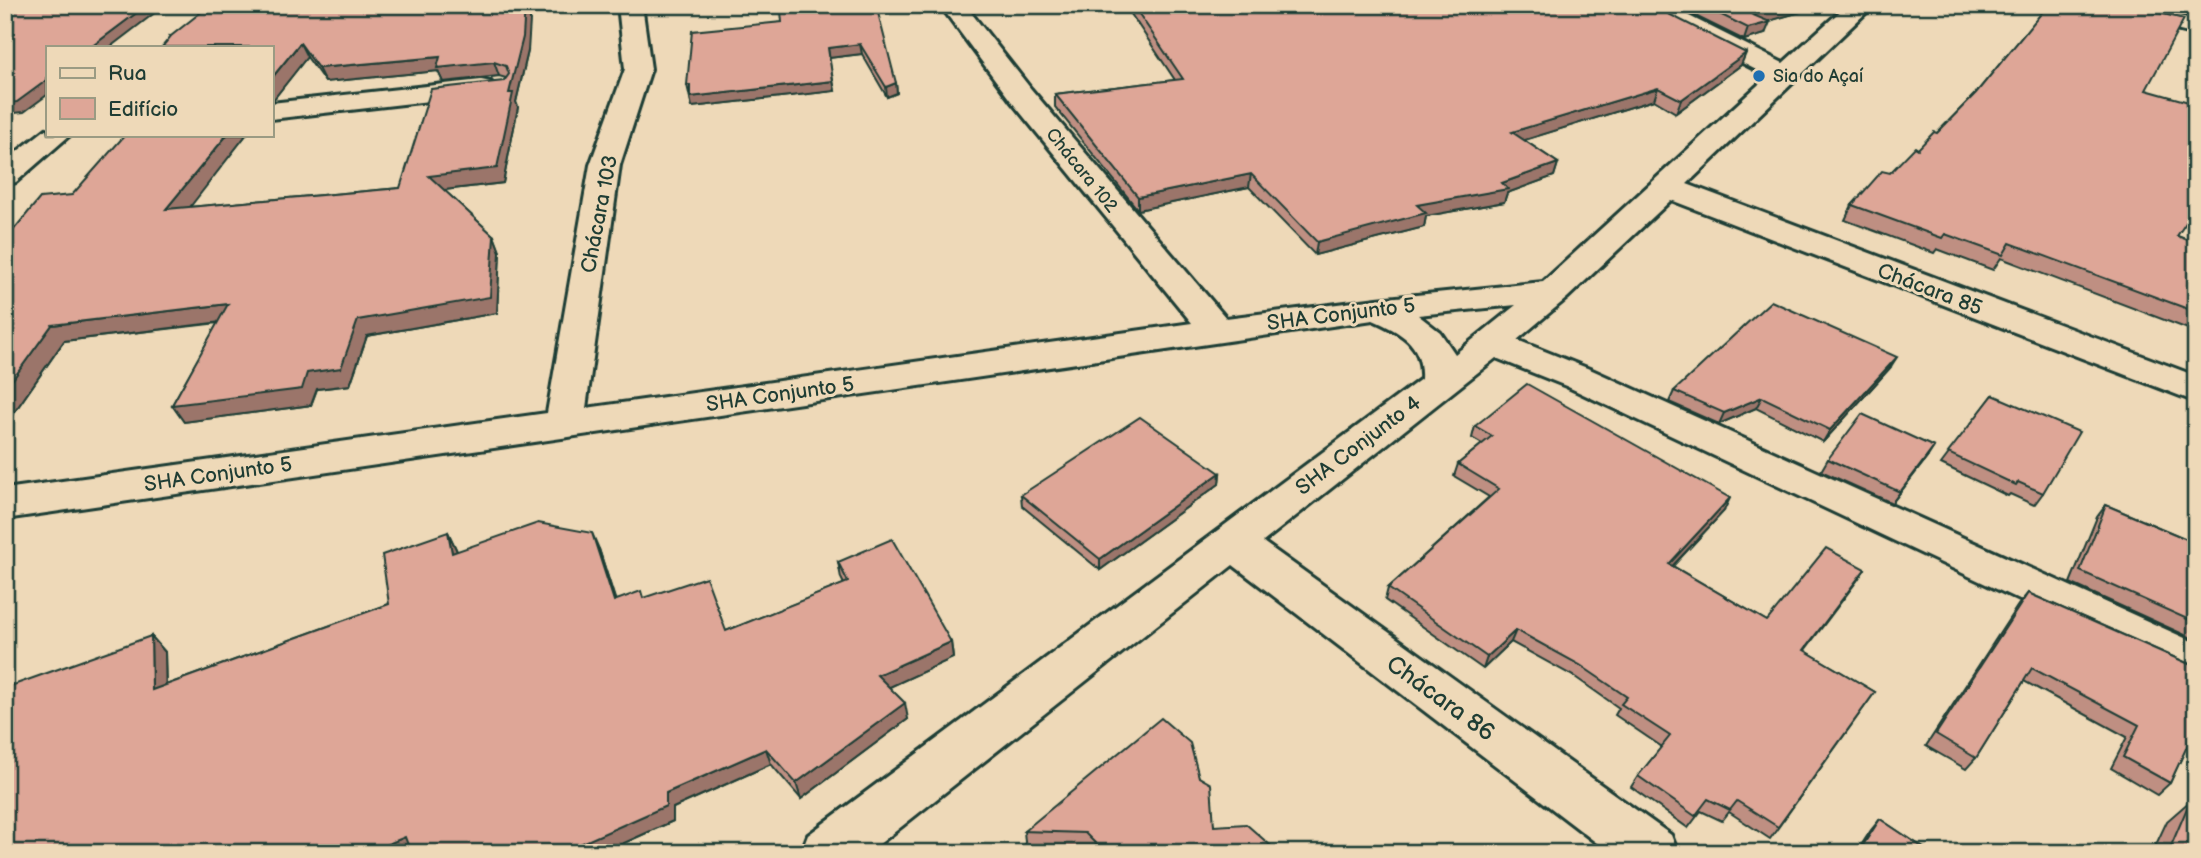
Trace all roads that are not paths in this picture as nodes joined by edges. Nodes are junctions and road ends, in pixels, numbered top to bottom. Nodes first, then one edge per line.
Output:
1 (630, 5) edge
2 (952, 5) edge
3 (1648, 5) edge
4 (1862, 5) edge
5 (2104, 5) edge
6 (2196, 28) edge
7 (1784, 74) junction
8 (499, 87) edge
9 (273, 111) edge
10 (55, 136) edge
11 (5, 176) edge
12 (1666, 187) junction
13 (1555, 291) junction
14 (1377, 309) junction
15 (1217, 331) junction
16 (1492, 343) junction
17 (1439, 384) junction
18 (2196, 390) edge
19 (564, 425) junction
20 (5, 504) edge
21 (1232, 541) junction
22 (2196, 664) edge
23 (827, 853) edge
24 (1652, 853) edge

1 - 19 street, Chácara 103
2 - 15 street, Chácara 102
3 - 7 street
4 - 7 street, SHA Conjunto 4
5 - 6 street
7 - 12 street, SHA Conjunto 4
8 - 9 street
10 - 11 street
12 - 13 street, SHA Conjunto 4
12 - 18 street, Chácara 85
13 - 14 street, SHA Conjunto 5
13 - 16 street, SHA Conjunto 4
14 - 15 street, SHA Conjunto 5
14 - 17 street
15 - 19 street, SHA Conjunto 5
16 - 17 street, SHA Conjunto 4
16 - 22 street
17 - 21 street, SHA Conjunto 4
19 - 20 street, SHA Conjunto 5
21 - 23 street, SHA Conjunto 4
21 - 24 street, Chácara 86

